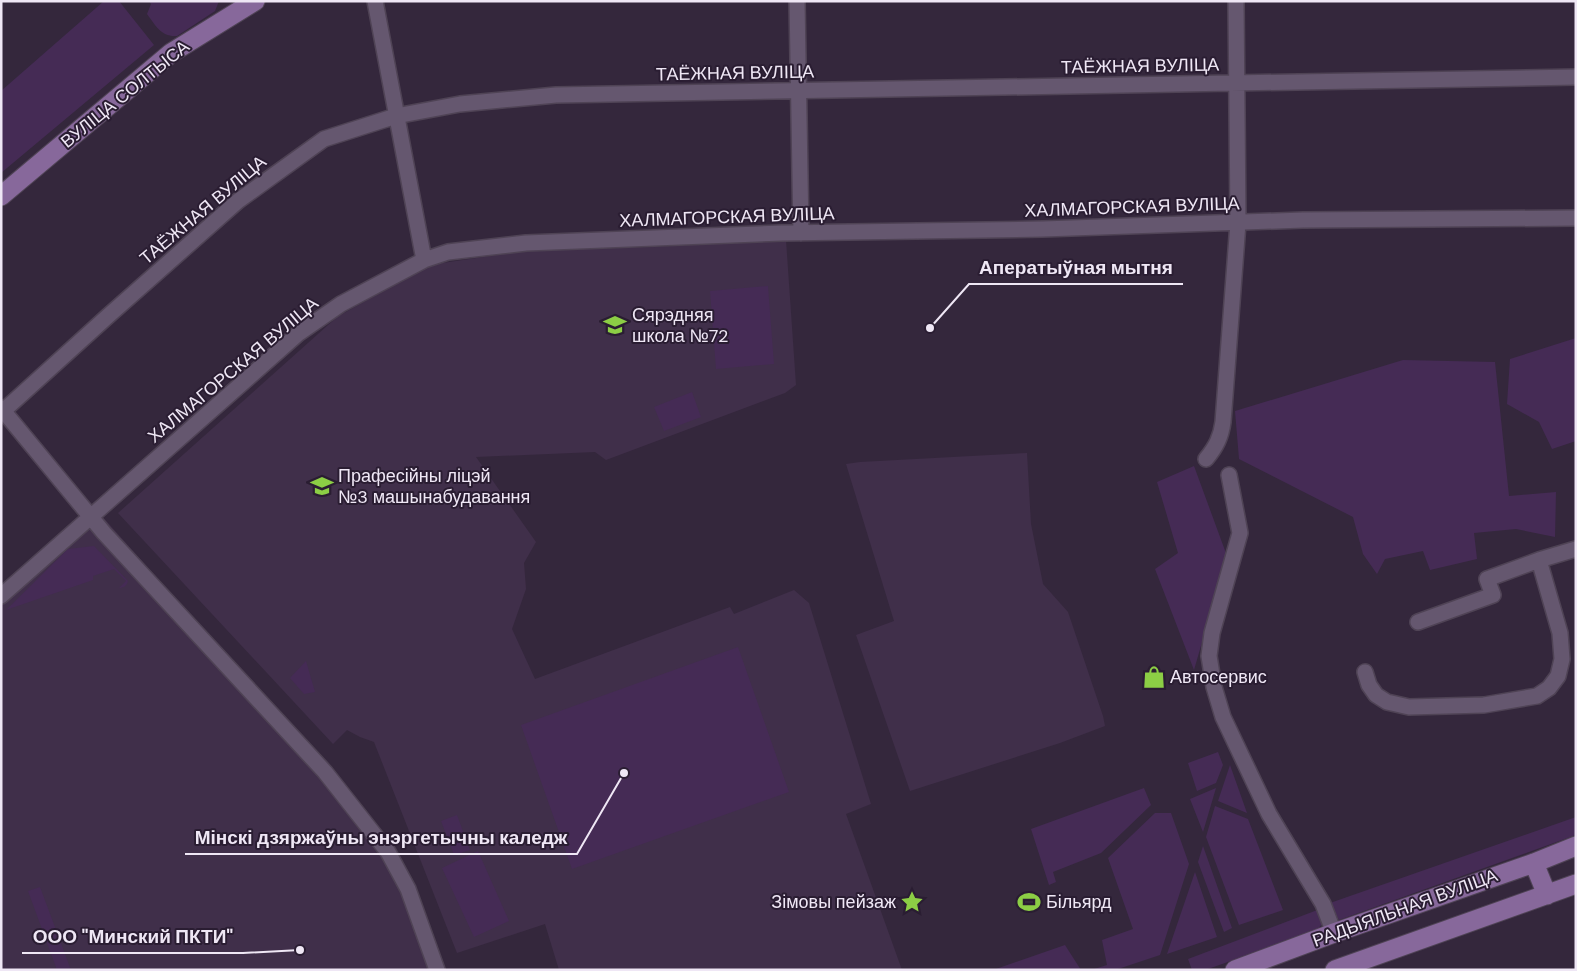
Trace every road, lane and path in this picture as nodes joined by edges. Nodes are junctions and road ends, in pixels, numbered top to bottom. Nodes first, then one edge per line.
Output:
1 (255, 1) edge
2 (375, 1) edge
3 (797, 1) edge
4 (1236, 1) edge
5 (1576, 77) edge
6 (1237, 84) junction
7 (798, 91) junction
8 (396, 116) junction
9 (1, 196) edge
10 (1576, 218) edge
11 (1238, 223) junction
12 (801, 232) junction
13 (424, 260) junction
14 (2, 411) edge
15 (1206, 459) dead end
16 (1229, 475) dead end
17 (90, 517) junction
18 (1576, 549) edge
19 (1539, 560) junction
20 (1, 596) edge
21 (1418, 622) dead end
22 (1365, 672) dead end
23 (1576, 846) edge
24 (1534, 863) junction
25 (1576, 884) edge
26 (1547, 895) junction
27 (1334, 933) junction
28 (437, 970) edge
29 (1235, 970) edge
30 (1335, 970) edge

1 - 9 main road, ВУЛІЦА СОЛТЫСА
2 - 8 street
3 - 7 street
4 - 6 street
5 - 6 street, ТАЁЖНАЯ ВУЛІЦА
6 - 7 street, ТАЁЖНАЯ ВУЛІЦА
6 - 11 street
7 - 8 street, ТАЁЖНАЯ ВУЛІЦА
7 - 12 street
8 - 13 street
8 - 14 street, ТАЁЖНАЯ ВУЛІЦА
10 - 11 street, ХАЛМАГОРСКАЯ ВУЛІЦА
11 - 12 street, ХАЛМАГОРСКАЯ ВУЛІЦА
11 - 15 street
12 - 13 street, ХАЛМАГОРСКАЯ ВУЛІЦА
13 - 17 street, ХАЛМАГОРСКАЯ ВУЛІЦА
14 - 17 street
16 - 27 street
17 - 20 street, ХАЛМАГОРСКАЯ ВУЛІЦА
17 - 28 street
18 - 19 street
19 - 21 street
19 - 22 street
23 - 24 main road, РАДЫЯЛЬНАЯ ВУЛІЦА
24 - 26 main road
24 - 27 main road, РАДЫЯЛЬНАЯ ВУЛІЦА
25 - 26 main road, РАДЫЯЛЬНАЯ ВУЛІЦА
26 - 30 main road, РАДЫЯЛЬНАЯ ВУЛІЦА
27 - 29 main road, РАДЫЯЛЬНАЯ ВУЛІЦА

